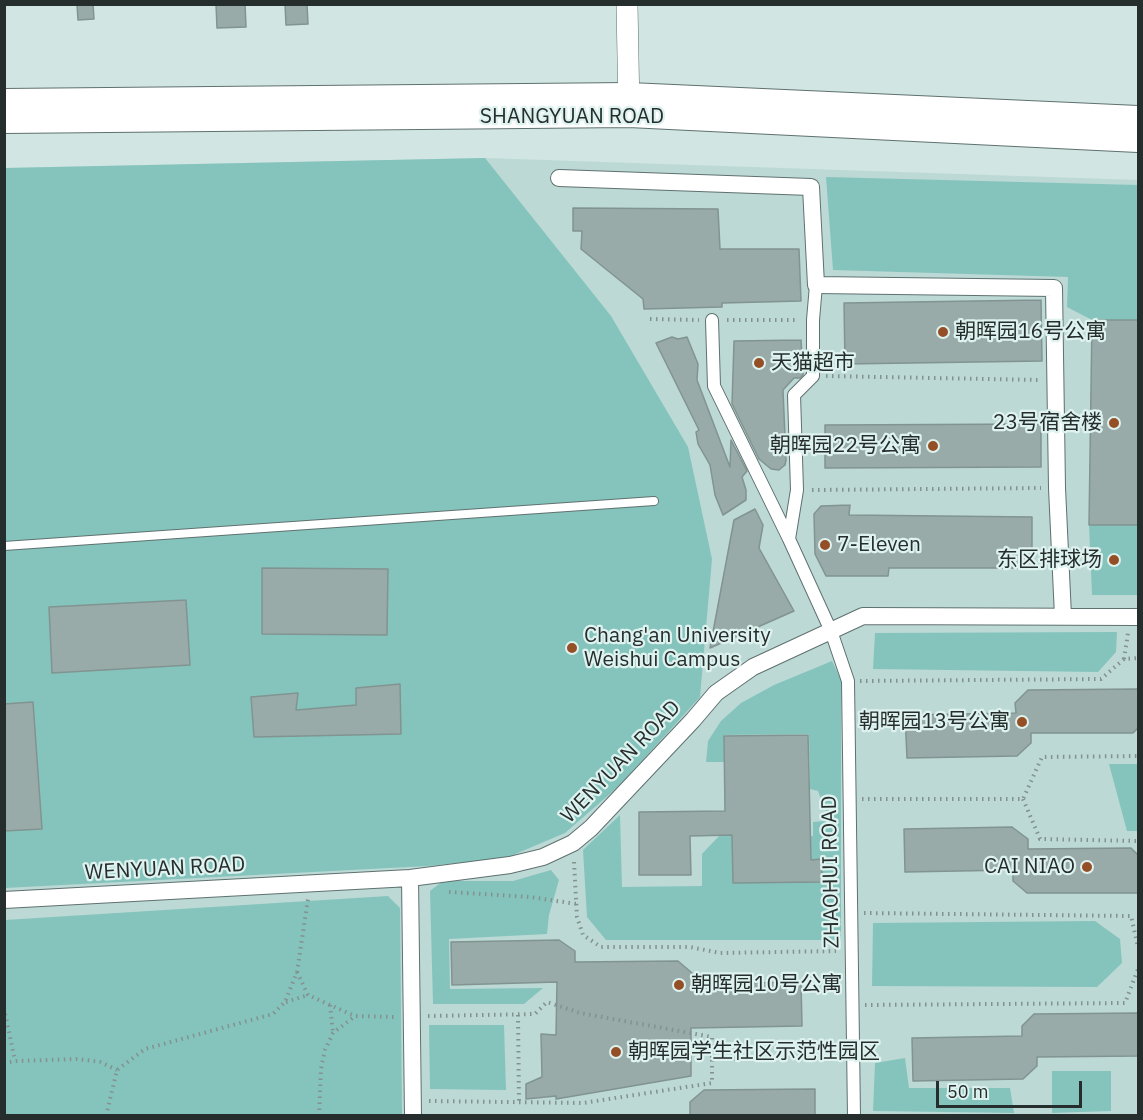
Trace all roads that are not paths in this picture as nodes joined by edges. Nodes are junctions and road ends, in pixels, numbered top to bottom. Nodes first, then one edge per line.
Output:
1 (627, 4) edge
2 (4, 101) edge
3 (629, 105) junction
4 (1138, 118) edge
5 (4, 121) edge
6 (1138, 140) edge
7 (559, 178) dead end
8 (816, 285) junction
9 (712, 320) road end
10 (654, 501) dead end
11 (789, 539) junction
12 (4, 546) edge
13 (1063, 616) junction
14 (1135, 617) edge
15 (831, 631) junction
16 (410, 878) junction
17 (4, 900) edge
18 (413, 1108) edge
19 (854, 1116) edge

1 - 3 street
2 - 3 main road, SHANGYUAN ROAD
3 - 4 main road, SHANGYUAN ROAD
3 - 5 main road, SHANGYUAN ROAD
3 - 6 main road, SHANGYUAN ROAD
7 - 8 street
8 - 11 street
8 - 13 street
9 - 11 street, ZHAOHUI ROAD
10 - 12 lane
11 - 15 street, ZHAOHUI ROAD
13 - 14 street, WENYUAN ROAD
13 - 15 street, WENYUAN ROAD
15 - 16 street, WENYUAN ROAD
15 - 19 street, ZHAOHUI ROAD
16 - 17 street, WENYUAN ROAD
16 - 18 street

